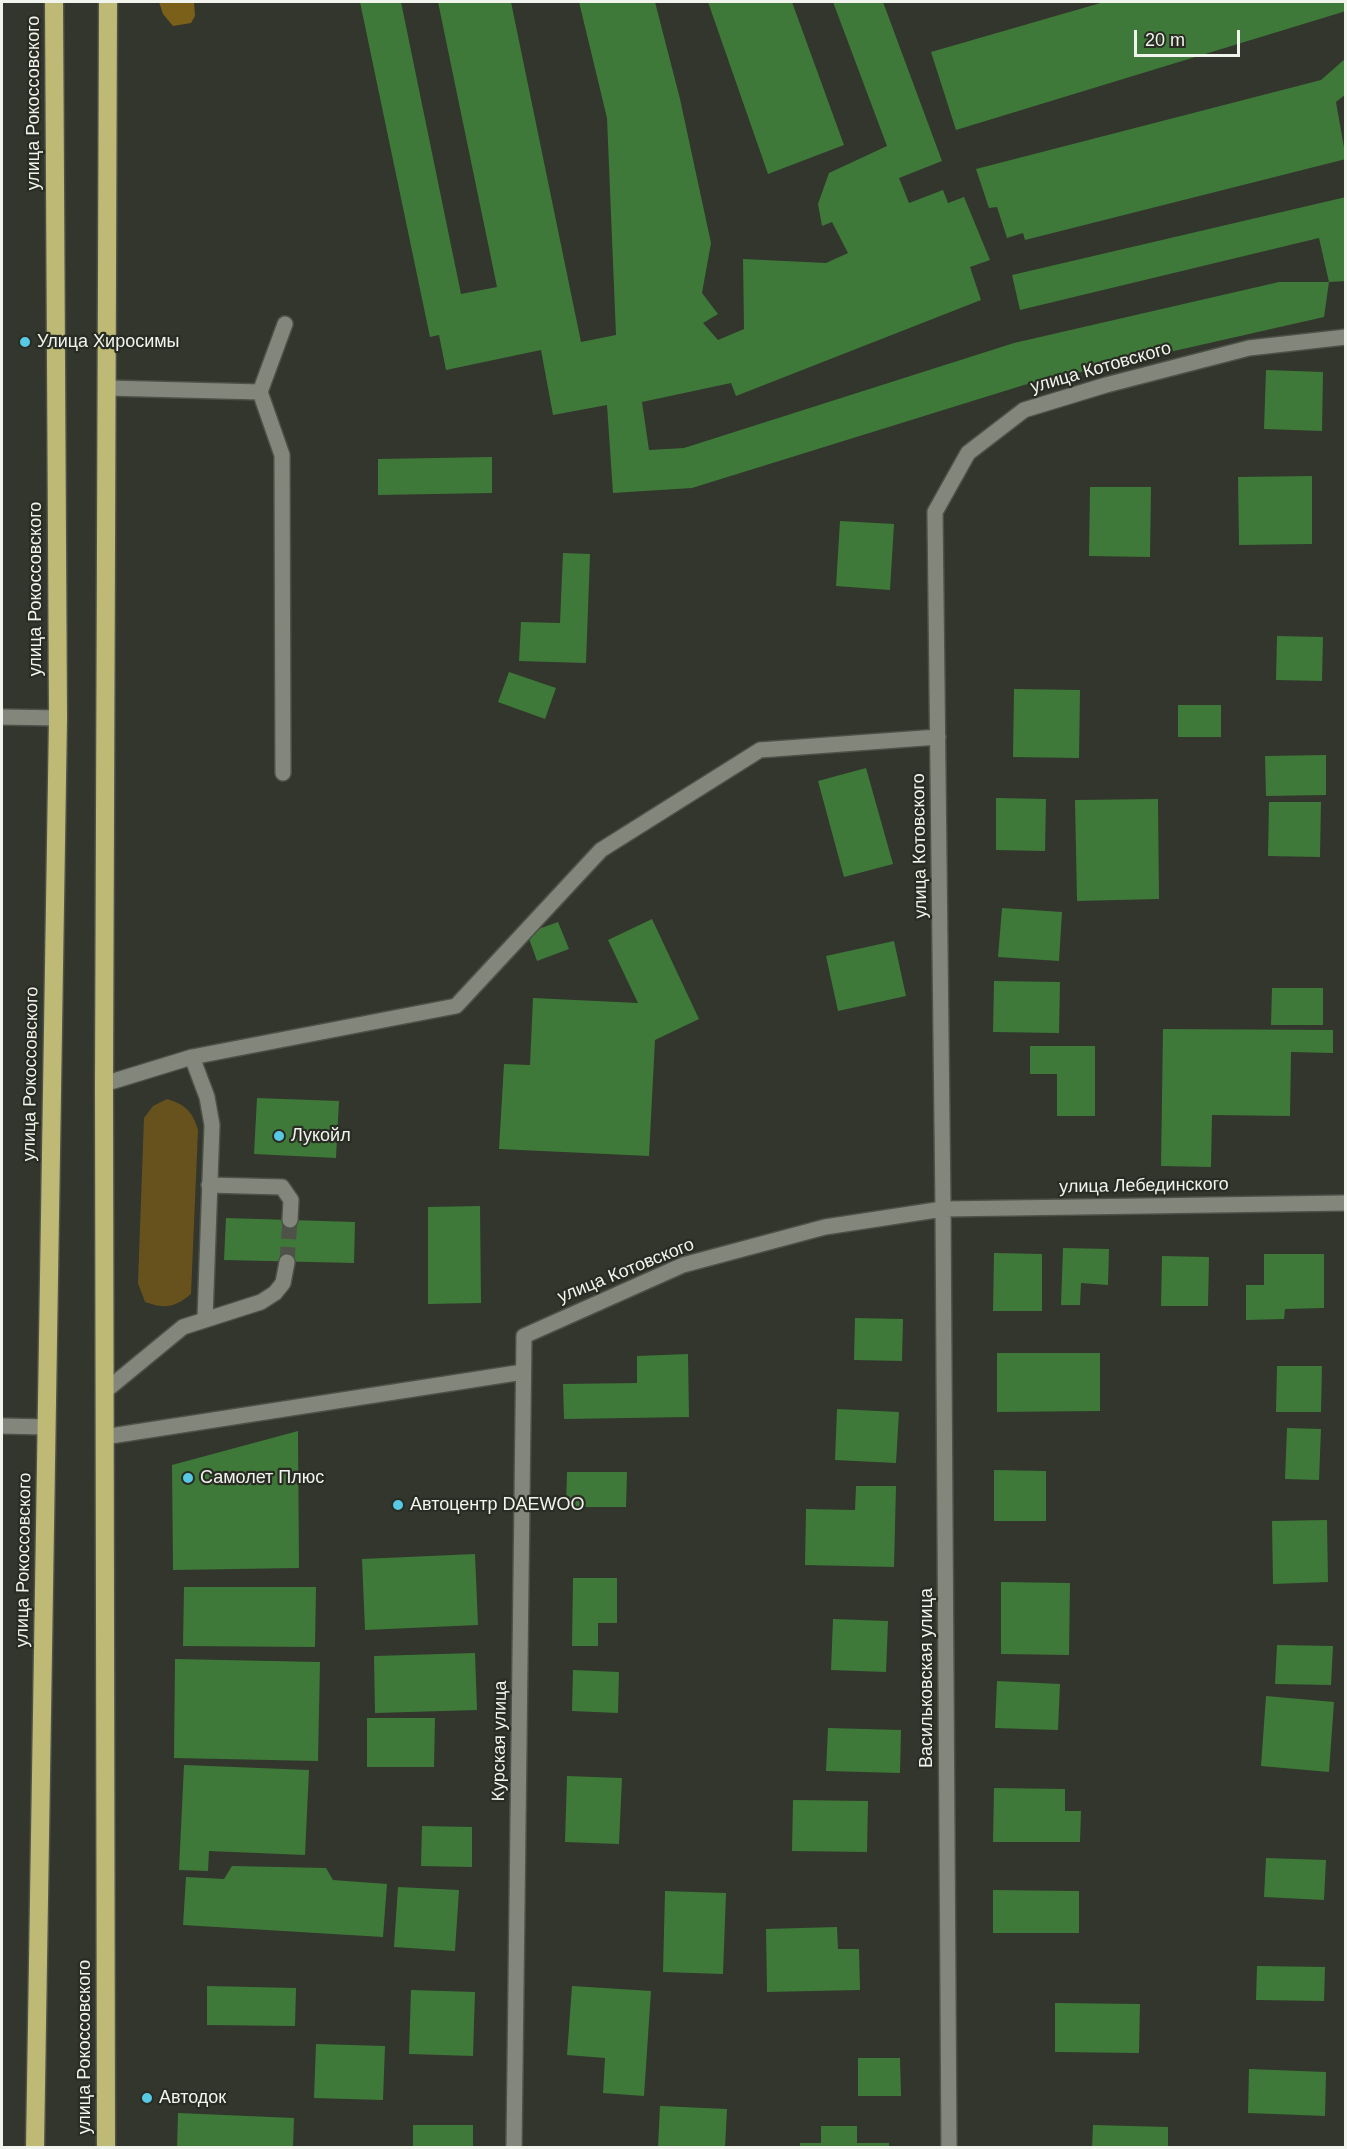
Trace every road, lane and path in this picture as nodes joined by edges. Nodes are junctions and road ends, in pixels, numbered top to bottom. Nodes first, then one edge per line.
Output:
1 (54, 2) edge
2 (108, 2) edge
3 (285, 324) dead end
4 (1346, 337) edge
5 (107, 388) junction
6 (260, 392) junction
7 (2, 717) edge
8 (58, 718) junction
9 (938, 737) junction
10 (283, 773) dead end
11 (192, 1057) junction
12 (104, 1084) junction
13 (209, 1185) junction
14 (1346, 1203) edge
15 (943, 1209) junction
16 (290, 1220) tunnel mouth
17 (287, 1262) tunnel mouth
18 (205, 1318) junction
19 (524, 1336) joint
20 (523, 1372) junction
21 (104, 1392) junction
22 (2, 1426) edge
23 (47, 1427) junction
24 (104, 1437) junction
25 (35, 2148) edge
26 (106, 2148) edge
27 (514, 2148) edge
28 (949, 2148) edge

1 - 8 highway, улица Рокоссовского
2 - 5 highway, улица Рокоссовского
3 - 6 street
4 - 9 street, улица Котовского
5 - 6 street
5 - 12 highway, улица Рокоссовского
6 - 10 street
7 - 8 street
8 - 23 highway, улица Рокоссовского
9 - 11 street
9 - 15 street, улица Котовского
11 - 12 street
11 - 13 street
12 - 21 highway, улица Рокоссовского
13 - 16 street
13 - 18 street
14 - 15 street, улица Лебединского
15 - 19 street, улица Котовского
15 - 28 street, Васильковская улица
17 - 18 street
18 - 21 street
19 - 20 street, Курская улица
20 - 24 street
20 - 27 street, Курская улица
21 - 24 highway, улица Рокоссовского
22 - 23 street
23 - 25 highway, улица Рокоссовского
24 - 26 highway, улица Рокоссовского

